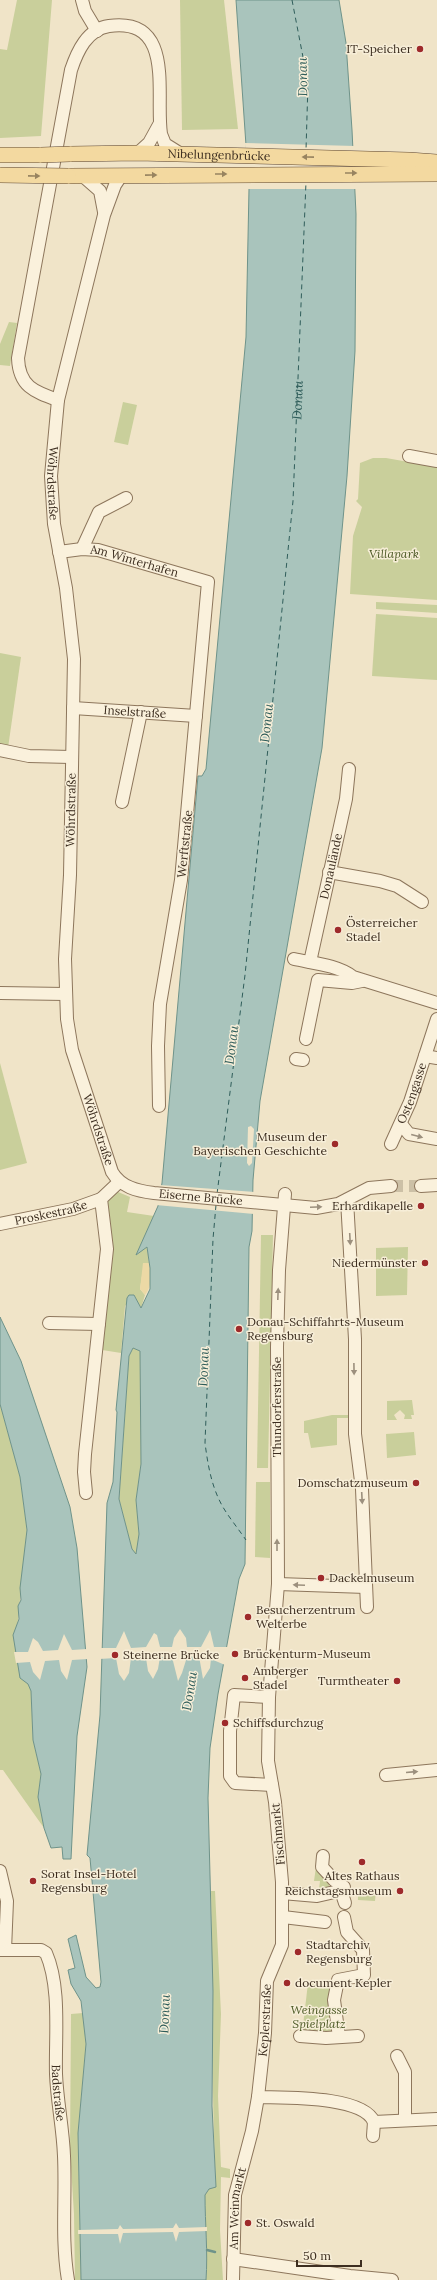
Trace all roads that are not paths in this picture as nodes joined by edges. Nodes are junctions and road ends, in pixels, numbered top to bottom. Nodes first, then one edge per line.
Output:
1 (82, 0) edge
2 (97, 31) junction
3 (160, 124) junction
4 (138, 153) junction
5 (181, 154) junction
6 (0, 155) edge
7 (437, 162) edge
8 (437, 174) edge
9 (0, 175) edge
10 (121, 176) junction
11 (84, 177) junction
12 (104, 215) junction
13 (58, 400) junction
14 (409, 456) dead end
15 (437, 461) edge
16 (126, 498) dead end
17 (82, 549) junction
18 (59, 552) junction
19 (208, 582) joint
20 (73, 708) junction
21 (141, 712) junction
22 (196, 716) junction
23 (0, 750) edge
24 (71, 757) junction
25 (349, 769) dead end
26 (122, 802) dead end
27 (329, 872) junction
28 (422, 902) dead end
29 (294, 959) dead end
30 (310, 962) junction
31 (363, 980) junction
32 (0, 993) edge
33 (65, 994) junction
34 (437, 1003) edge
35 (437, 1019) edge
36 (306, 1039) dead end
37 (425, 1056) junction
38 (437, 1058) edge
39 (159, 1106) dead end
40 (401, 1124) junction
41 (437, 1139) edge
42 (391, 1144) dead end
43 (119, 1182) junction
44 (437, 1185) edge
45 (392, 1186) tunnel mouth
46 (421, 1186) tunnel mouth
47 (102, 1199) junction
48 (285, 1200) junction
49 (347, 1200) junction
50 (0, 1224) edge
51 (49, 1323) dead end
52 (99, 1324) junction
53 (86, 1493) dead end
54 (278, 1584) junction
55 (366, 1587) junction
56 (367, 1607) dead end
57 (269, 1698) junction
58 (437, 1770) edge
59 (386, 1774) dead end
60 (272, 1785) junction
61 (323, 1856) dead end
62 (0, 1871) edge
63 (344, 1887) dead end
64 (282, 1888) junction
65 (344, 1903) dead end
66 (282, 1917) junction
67 (345, 1921) dead end
68 (325, 1922) dead end
69 (3, 1950) edge
70 (300, 2036) dead end
71 (358, 2036) dead end
72 (339, 2037) junction
73 (397, 2056) dead end
74 (258, 2097) junction
75 (437, 2119) edge
76 (405, 2120) junction
77 (374, 2122) junction
78 (373, 2136) dead end
79 (244, 2159) joint
80 (233, 2259) junction
81 (68, 2280) edge
82 (233, 2280) edge
83 (392, 2280) edge

1 - 2 street
2 - 3 street
2 - 13 street
3 - 4 street
3 - 5 street
4 - 5 main road, Nibelungenbrücke
4 - 6 main road, Nibelungenbrücke, bridge
7 -> 5 main road, Nibelungenbrücke
10 -> 8 main road, Nibelungenbrücke
9 -> 11 main road, Nibelungenbrücke, bridge
10 - 11 main road, Nibelungenbrücke
10 - 12 street, Wöhrdstraße
11 - 12 street
12 - 13 street, Wöhrdstraße
13 - 18 street, Wöhrdstraße
14 - 15 street
16 - 17 street
17 - 18 street, Am Winterhafen
17 - 19 street, Am Winterhafen
18 - 20 street, Wöhrdstraße
19 - 22 street, Werftstraße
20 - 21 street, Inselstraße
20 - 24 street, Wöhrdstraße
21 - 22 street, Inselstraße
21 - 26 street
22 - 39 street, Werftstraße
23 - 24 street, Wöhrdstraße
24 - 33 street, Wöhrdstraße
25 - 27 street, Donaulände
27 - 28 street
27 - 30 street, Donaulände
29 - 30 street
30 - 31 street
31 - 34 street
31 - 36 street
32 - 33 street
33 - 43 street, Wöhrdstraße
35 - 37 street, Ostengasse
37 - 38 street
37 - 40 street, Ostengasse
40 -> 41 street
40 - 42 street, Ostengasse
43 - 47 street
43 - 48 street, Eiserne Brücke
44 - 46 street
45 - 49 street, Eiserne Brücke
47 - 50 street, Proskestraße
47 - 52 street
48 -> 49 street, Eiserne Brücke
54 -> 48 street, Thundorferstraße
49 -> 55 street
51 - 52 street
52 - 53 street
55 -> 54 street
54 - 57 street, Thundorferstraße
55 - 56 street
57 - 60 street, Fischmarkt
57 - 60 street
59 -> 58 street
60 - 64 street, Fischmarkt
61 - 63 street
62 - 69 street
64 - 65 street
64 - 66 street, Keplerstraße
66 - 68 street
66 - 74 street, Keplerstraße
67 - 72 street
69 - 81 street, Badstraße
70 - 72 street
71 - 72 street
73 - 76 street
74 - 77 street
74 - 79 street, Keplerstraße
75 - 76 street
76 - 77 street
77 - 78 street
79 - 80 street, Am Weinmarkt
80 - 82 street, Am Weinmarkt
80 - 83 street

